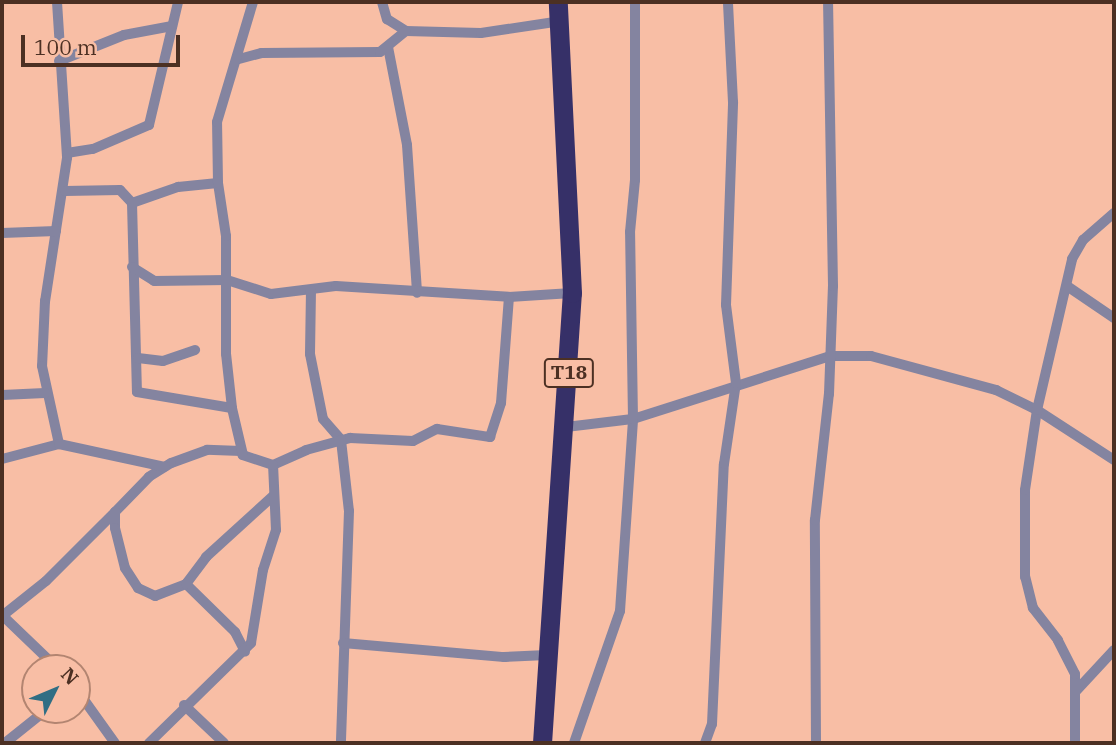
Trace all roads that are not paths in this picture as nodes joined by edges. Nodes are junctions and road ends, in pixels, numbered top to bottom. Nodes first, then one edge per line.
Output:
1 (57, 2) edge
2 (178, 2) edge
3 (253, 2) edge
4 (382, 2) edge
5 (635, 2) edge
6 (727, 2) edge
7 (828, 2) edge
8 (560, 11) edge
9 (172, 26) junction
10 (406, 31) junction
11 (388, 47) junction
12 (239, 59) junction
13 (59, 61) junction
14 (67, 153) junction
15 (218, 183) junction
16 (65, 191) junction
17 (132, 203) junction
18 (1114, 214) edge
19 (57, 231) junction
20 (2, 233) edge
21 (132, 267) junction
22 (227, 280) junction
23 (1067, 286) junction
24 (311, 289) junction
25 (417, 293) junction
26 (572, 293) junction
27 (509, 297) junction
28 (1114, 318) edge
29 (195, 350) dead end
30 (830, 356) junction
31 (138, 358) junction
32 (736, 383) junction
33 (45, 393) junction
34 (2, 395) edge
35 (232, 408) junction
36 (1037, 410) junction
37 (633, 419) junction
38 (566, 427) junction
39 (341, 440) junction
40 (59, 444) junction
41 (241, 451) junction
42 (2, 459) edge
43 (1114, 460) edge
44 (273, 465) junction
45 (165, 467) junction
46 (273, 496) junction
47 (115, 512) junction
48 (186, 584) junction
49 (2, 615) edge
50 (343, 643) junction
51 (1114, 650) edge
52 (245, 652) junction
53 (42, 654) edge
54 (547, 655) junction
55 (1076, 691) junction
56 (184, 705) junction
57 (91, 710) edge
58 (29, 724) edge
59 (5, 743) edge
60 (115, 743) edge
61 (149, 743) edge
62 (224, 743) edge
63 (341, 743) edge
64 (542, 743) edge
65 (575, 743) edge
66 (705, 743) edge
67 (816, 743) edge
68 (1075, 743) edge

1 - 13 street
2 - 9 street
3 - 12 street
4 - 10 street
5 - 37 street
6 - 32 street
7 - 30 street
8 - 10 street
8 - 26 highway, T18
9 - 13 street
9 - 14 street
10 - 11 street
11 - 12 street
11 - 25 street
12 - 15 street
13 - 14 street
14 - 16 street
15 - 17 street
15 - 22 street
16 - 17 street
16 - 19 street
17 - 21 street
18 - 23 street
19 - 20 street
19 - 33 street
21 - 22 street
21 - 31 street
22 - 24 street
22 - 35 street
23 - 28 street
23 - 36 street
24 - 25 street
24 - 39 street
25 - 27 street
26 - 27 street
26 - 38 highway, T18
27 - 39 street
29 - 31 street
30 - 32 street
30 - 36 street
30 - 67 street
31 - 35 street
32 - 37 street
32 - 66 street
33 - 34 street
33 - 40 street
35 - 41 street
36 - 43 street
36 - 55 street
37 - 38 street
37 - 65 street
38 - 54 highway, T18
39 - 44 street
39 - 50 street
40 - 42 street
40 - 45 street
41 - 44 street
41 - 45 street
44 - 46 street
45 - 47 street
46 - 48 street
46 - 52 street
47 - 48 street
47 - 49 street
48 - 52 street
49 - 53 street
50 - 54 street
50 - 63 street
51 - 55 street
52 - 56 street
54 - 64 highway, T18
55 - 68 street
56 - 61 street
56 - 62 street
57 - 60 street
58 - 59 street

